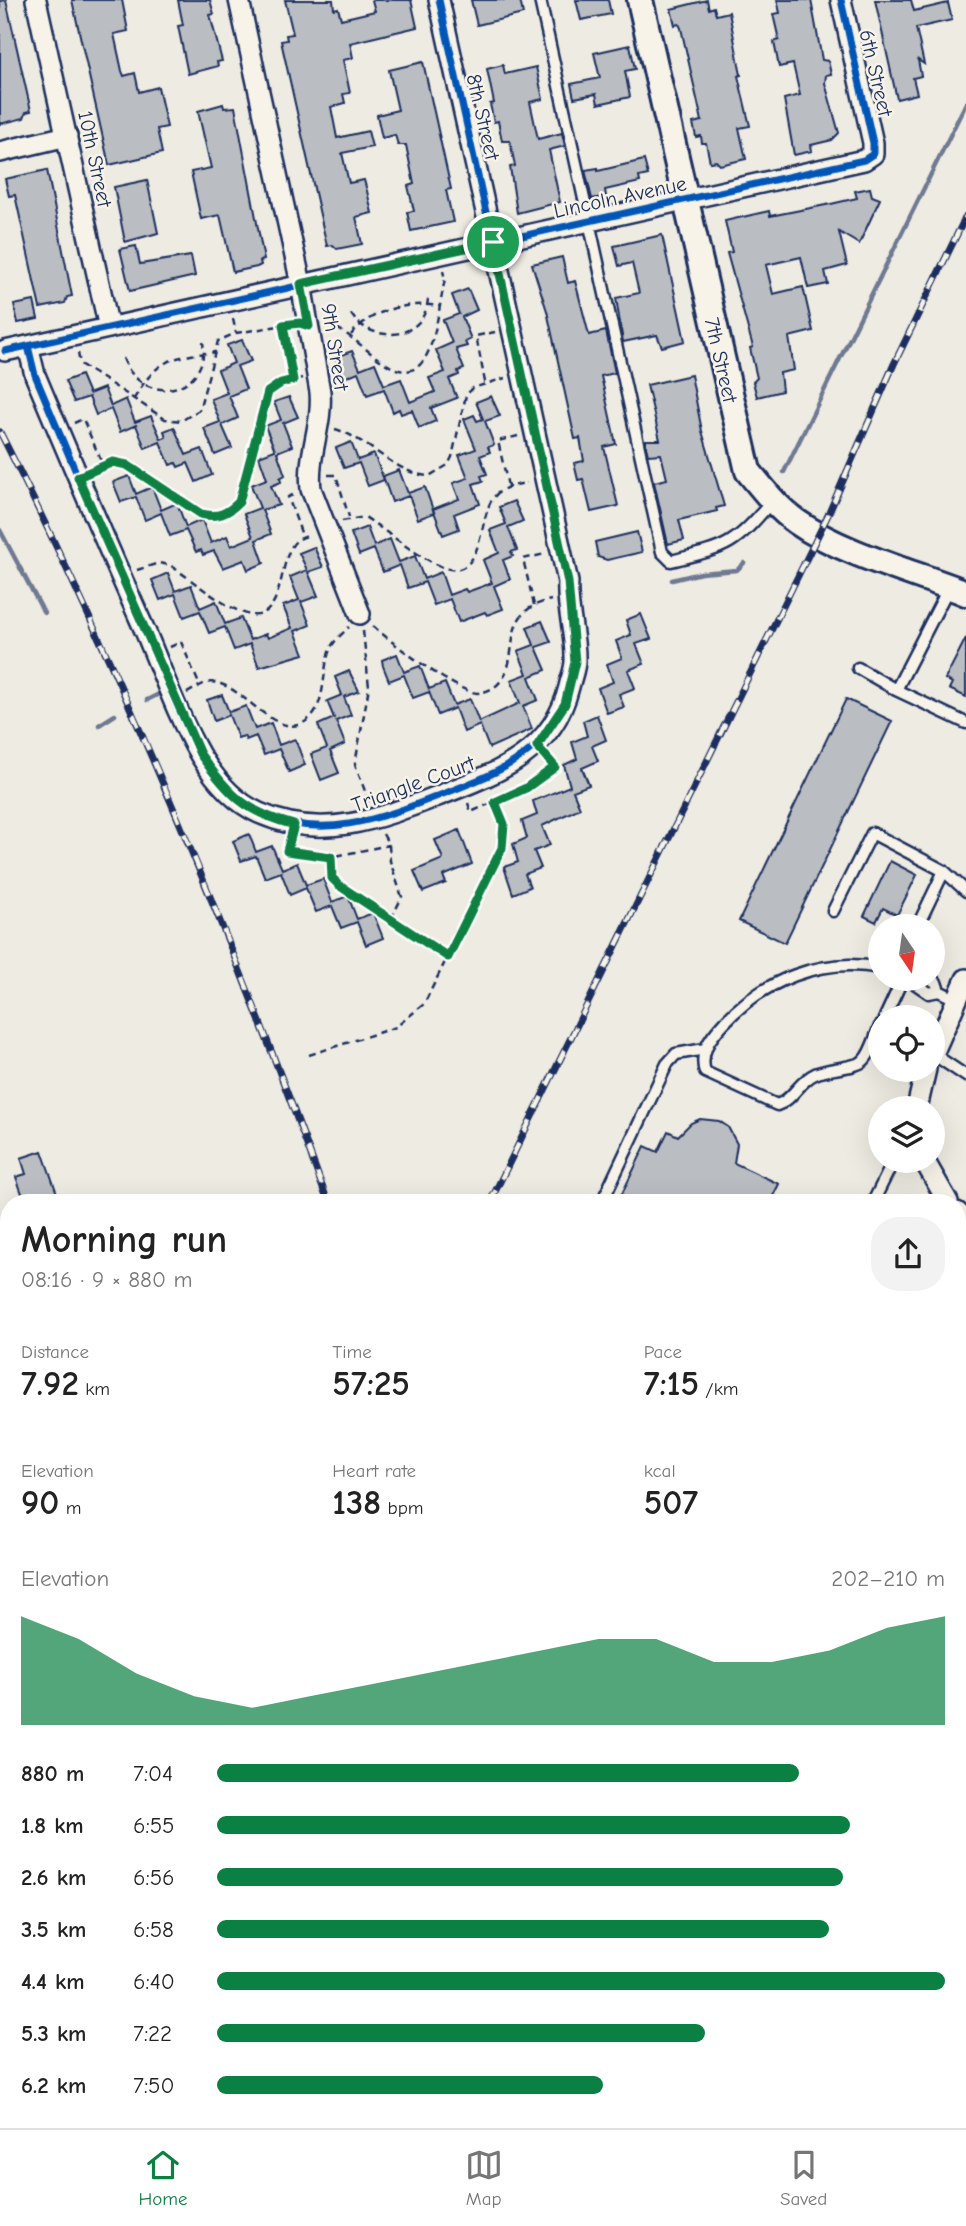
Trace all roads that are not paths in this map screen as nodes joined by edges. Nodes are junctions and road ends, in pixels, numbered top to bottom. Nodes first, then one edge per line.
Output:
1 (36, 0) edge
2 (239, 0) edge
3 (439, 0) edge
4 (540, 0) edge
5 (640, 0) edge
6 (841, 0) edge
7 (67, 136) junction
8 (0, 152) edge
9 (873, 154) joint
10 (685, 201) junction
11 (589, 221) junction
12 (493, 242) junction
13 (301, 284) junction
14 (109, 328) junction
15 (28, 346) junction
16 (5, 351) dead end
17 (772, 500) junction
18 (958, 589) edge
19 (360, 614) road end
20 (858, 668) dead end
21 (896, 690) junction
22 (966, 723) edge
23 (944, 872) junction
24 (966, 891) edge
25 (833, 911) dead end
26 (923, 914) edge
27 (868, 968) edge
28 (966, 979) edge
29 (926, 991) edge
30 (944, 991) edge
31 (948, 996) junction
32 (945, 1008) edge
33 (705, 1049) junction
34 (868, 1052) edge
35 (945, 1062) edge
36 (966, 1076) edge
37 (888, 1173) edge
38 (931, 1173) edge
39 (606, 1194) edge
40 (877, 1194) edge
41 (943, 1194) edge

1 - 7 street, 10th Street
2 - 13 street, 9th Street
3 - 12 street, 8th Street
4 - 11 lane
5 - 10 street, 7th Street
6 - 9 street, 6th Street
7 - 8 street
7 - 14 street, 10th Street
9 - 10 street, Lincoln Avenue
10 - 11 street, Lincoln Avenue
10 - 17 street, 7th Street
11 - 12 street, Lincoln Avenue
11 - 17 lane
12 - 13 street, Lincoln Avenue
12 - 15 street, Triangle Court
13 - 14 street, Lincoln Avenue
13 - 19 street, 9th Street
14 - 15 street, Lincoln Avenue
15 - 16 street, Lincoln Avenue
17 - 18 street, 7th Street
18 - 21 lane
20 - 21 lane
21 - 22 lane
23 - 24 lane
23 - 25 lane
23 - 26 lane
27 - 33 lane
28 - 31 street
29 - 31 lane
30 - 31 lane
31 - 32 street
33 - 34 lane
33 - 39 lane
35 - 36 lane
37 - 40 lane
38 - 41 street

